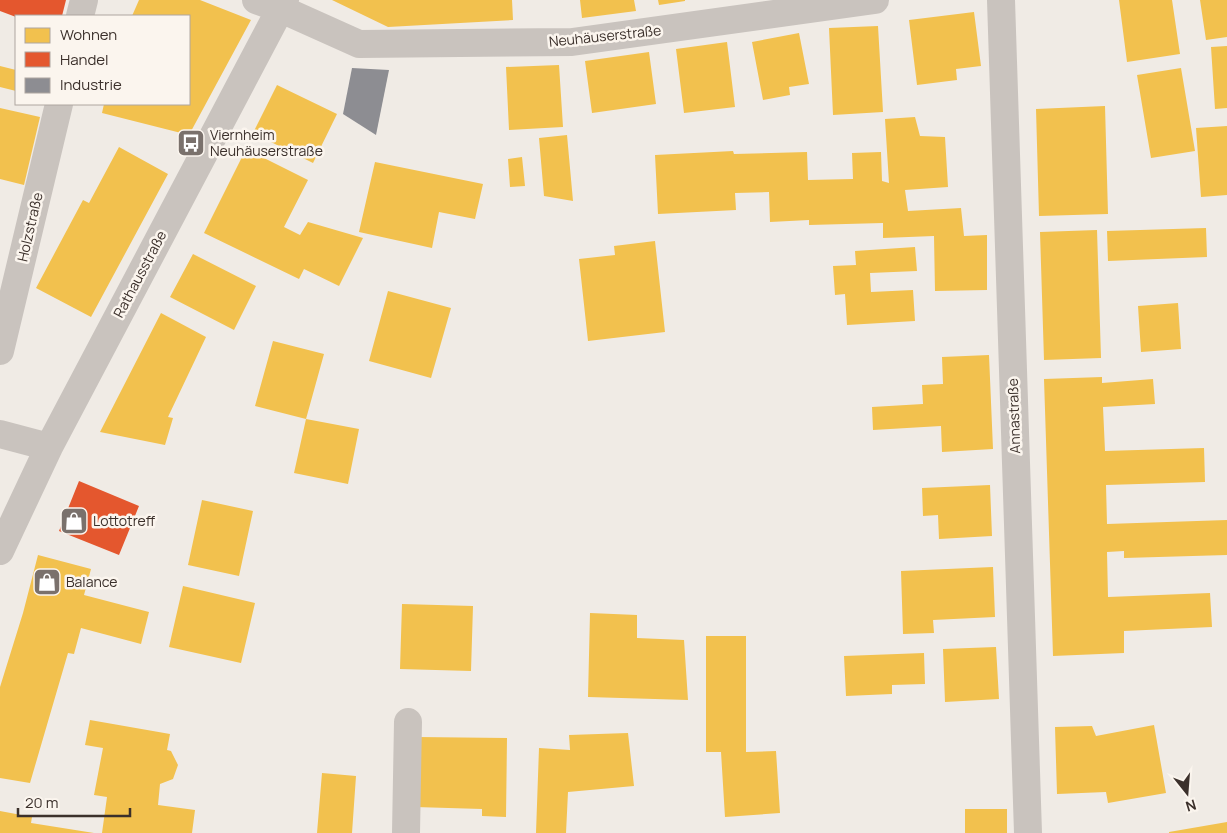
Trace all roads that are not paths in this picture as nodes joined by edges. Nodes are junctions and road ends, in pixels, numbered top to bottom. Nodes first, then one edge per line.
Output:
1 (84, 0) edge
2 (875, 0) edge
3 (1001, 0) edge
4 (274, 3) edge
5 (80, 15) edge
6 (59, 105) edge
7 (0, 351) edge
8 (0, 434) edge
9 (49, 447) junction
10 (0, 551) edge
11 (408, 722) dead end
12 (406, 833) edge
13 (1028, 833) edge

1 - 5 street
2 - 4 street, Neuhäuserstraße
3 - 13 street, Annastraße
4 - 9 street, Rathausstraße
6 - 7 street, Holzstraße
8 - 9 street
9 - 10 street, Rathausstraße
11 - 12 street

